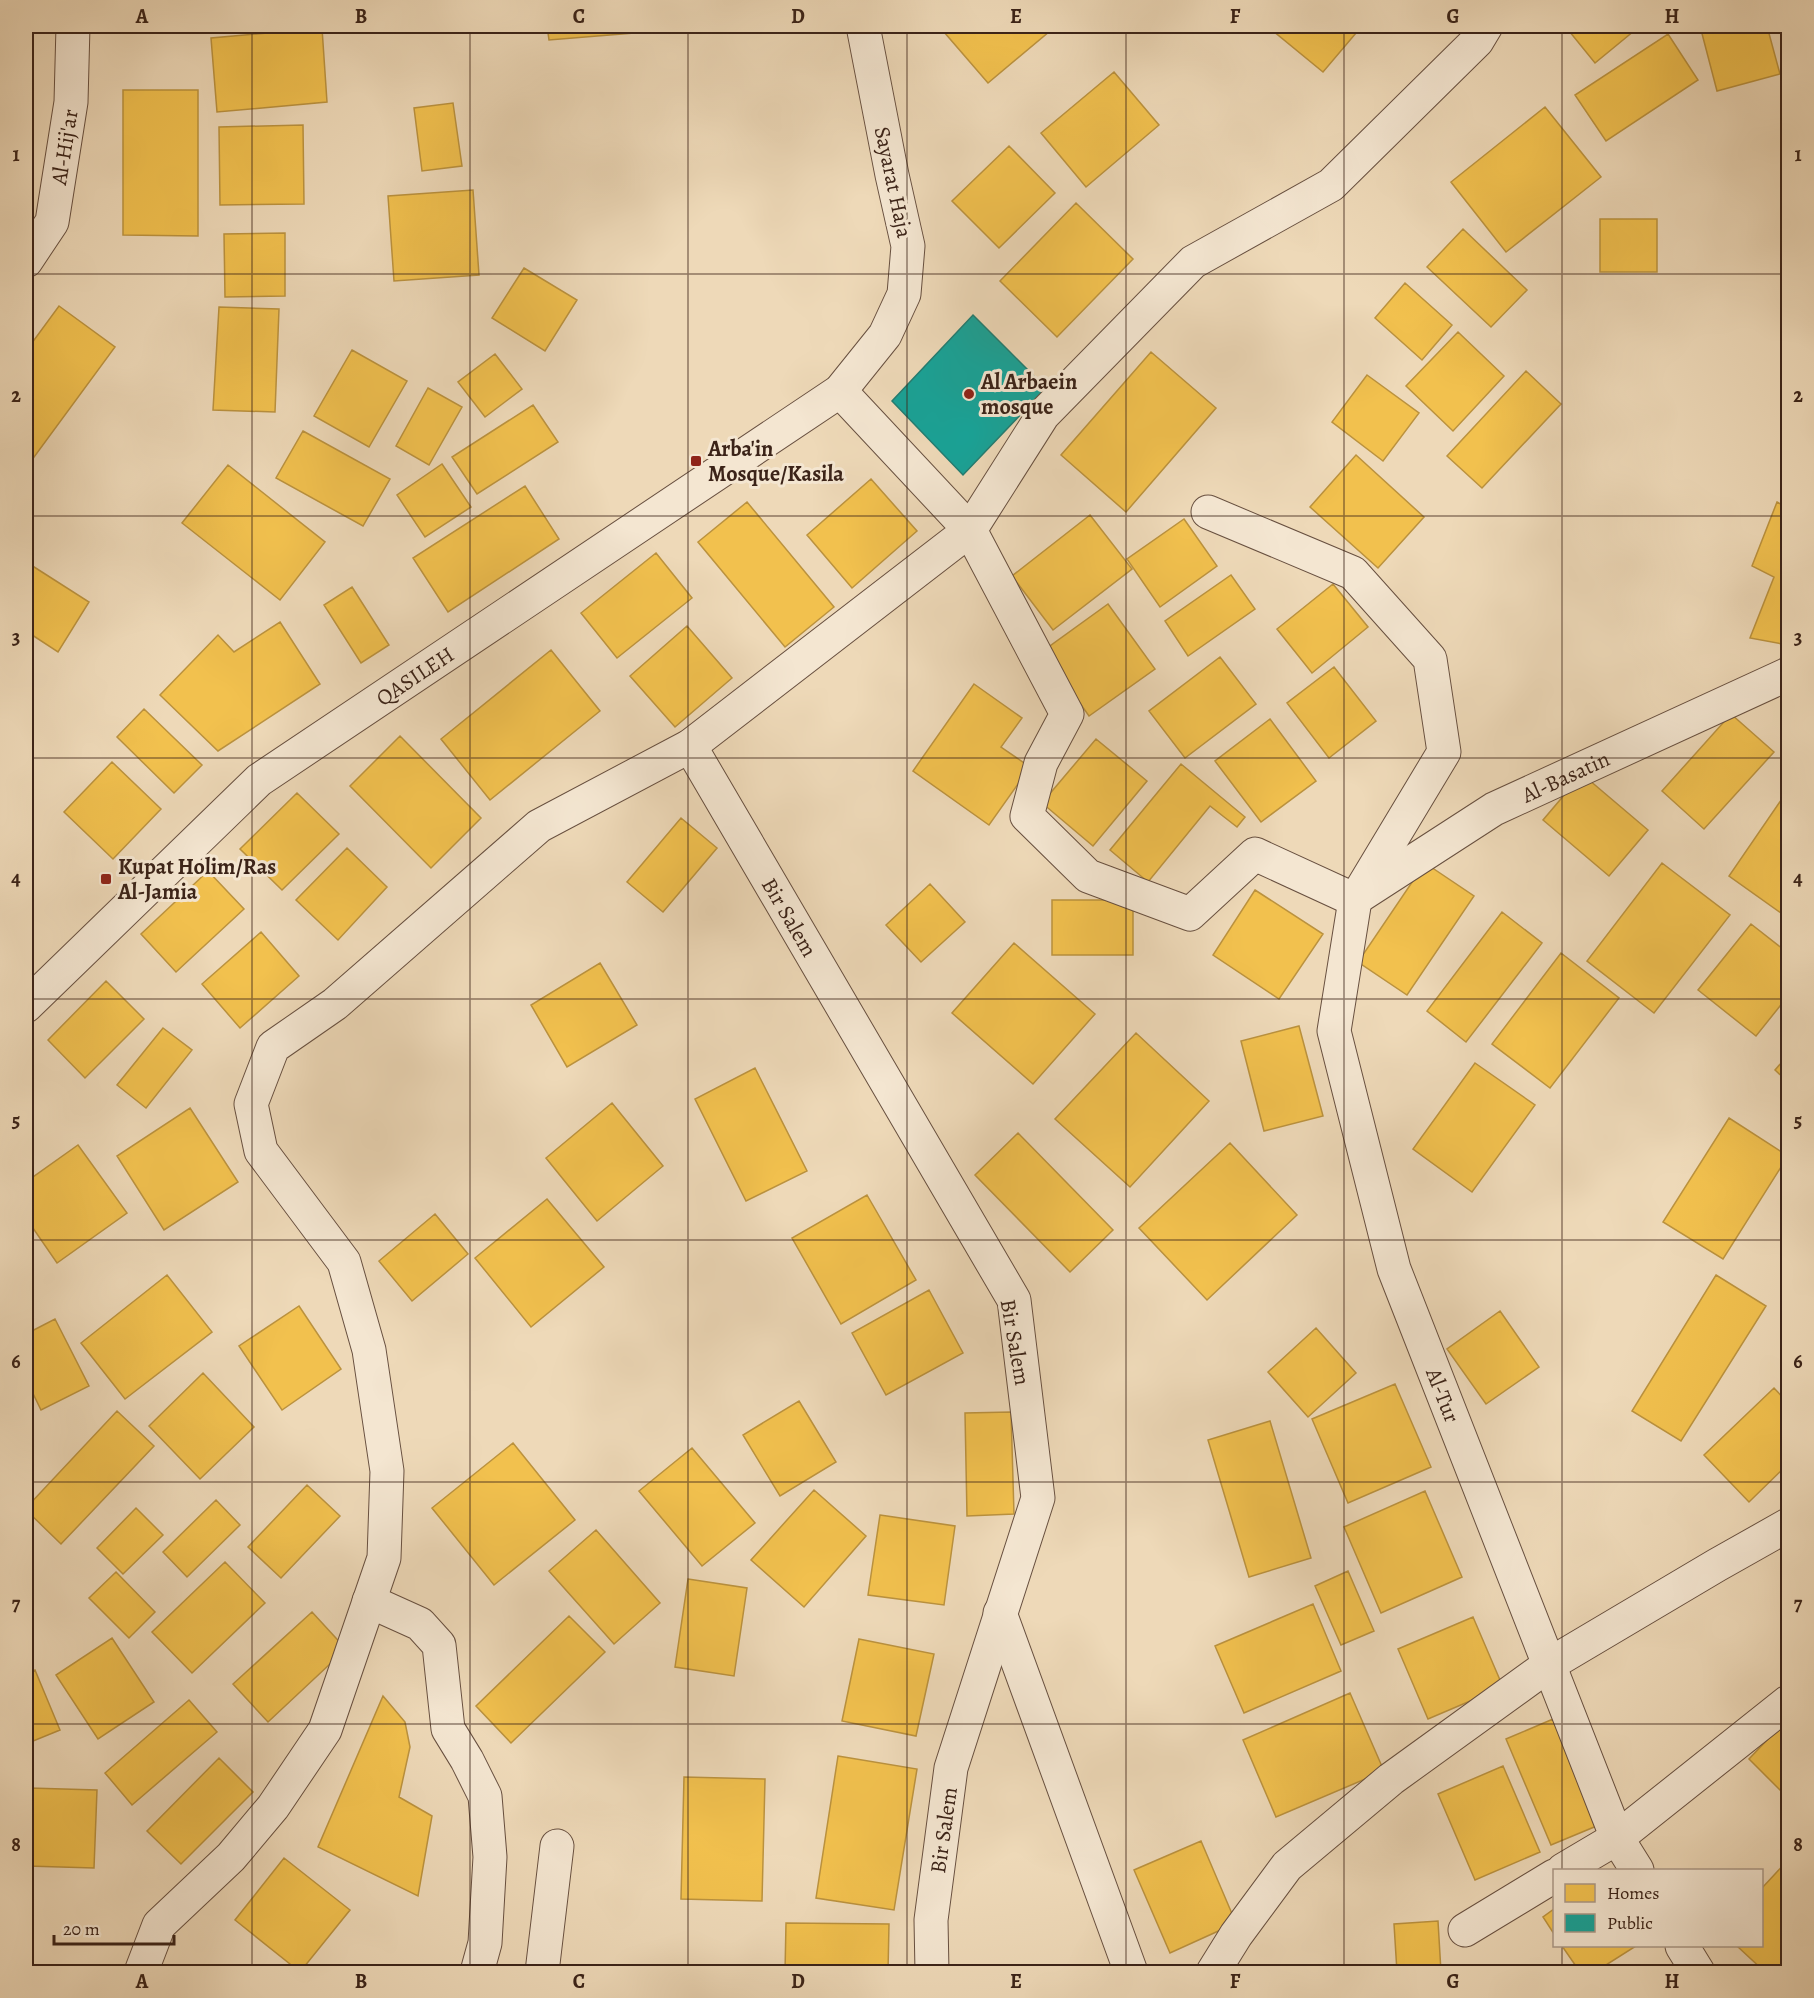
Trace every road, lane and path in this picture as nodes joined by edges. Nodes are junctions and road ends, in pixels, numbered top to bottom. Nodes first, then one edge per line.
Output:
1 (74, 26) edge
2 (863, 26) edge
3 (1486, 26) edge
4 (26, 261) edge
5 (840, 391) junction
6 (1208, 512) dead end
7 (970, 530) junction
8 (1788, 674) edge
9 (690, 746) junction
10 (1355, 900) junction
11 (26, 1005) edge
12 (1788, 1525) edge
13 (369, 1601) junction
14 (1000, 1613) junction
15 (1550, 1664) junction
16 (1788, 1702) edge
17 (1617, 1838) junction
18 (557, 1846) dead end
19 (1565, 1869) edge
20 (1636, 1869) edge
21 (1553, 1877) edge
22 (1466, 1930) dead end
23 (1683, 1947) edge
24 (141, 1972) edge
25 (477, 1972) edge
26 (542, 1972) edge
27 (932, 1972) edge
28 (1131, 1972) edge
29 (1213, 1972) edge
30 (1698, 1972) edge

1 - 4 street, Al-Hij'ar
2 - 5 street, Sayarat Haja
3 - 7 street
5 - 7 street
5 - 11 street, QASILEH
6 - 10 street
7 - 9 street
7 - 10 street
8 - 10 street, Al-Basatin
9 - 13 street
9 - 14 street, Bir Salem
10 - 15 street, Al-Tur
12 - 15 street
13 - 24 street
13 - 25 street
14 - 27 street, Bir Salem
14 - 28 street
15 - 17 street, Al-Tur
15 - 29 street
16 - 17 street
17 - 19 street
17 - 20 street, Al-Tur
18 - 26 street
21 - 22 street
23 - 30 street

